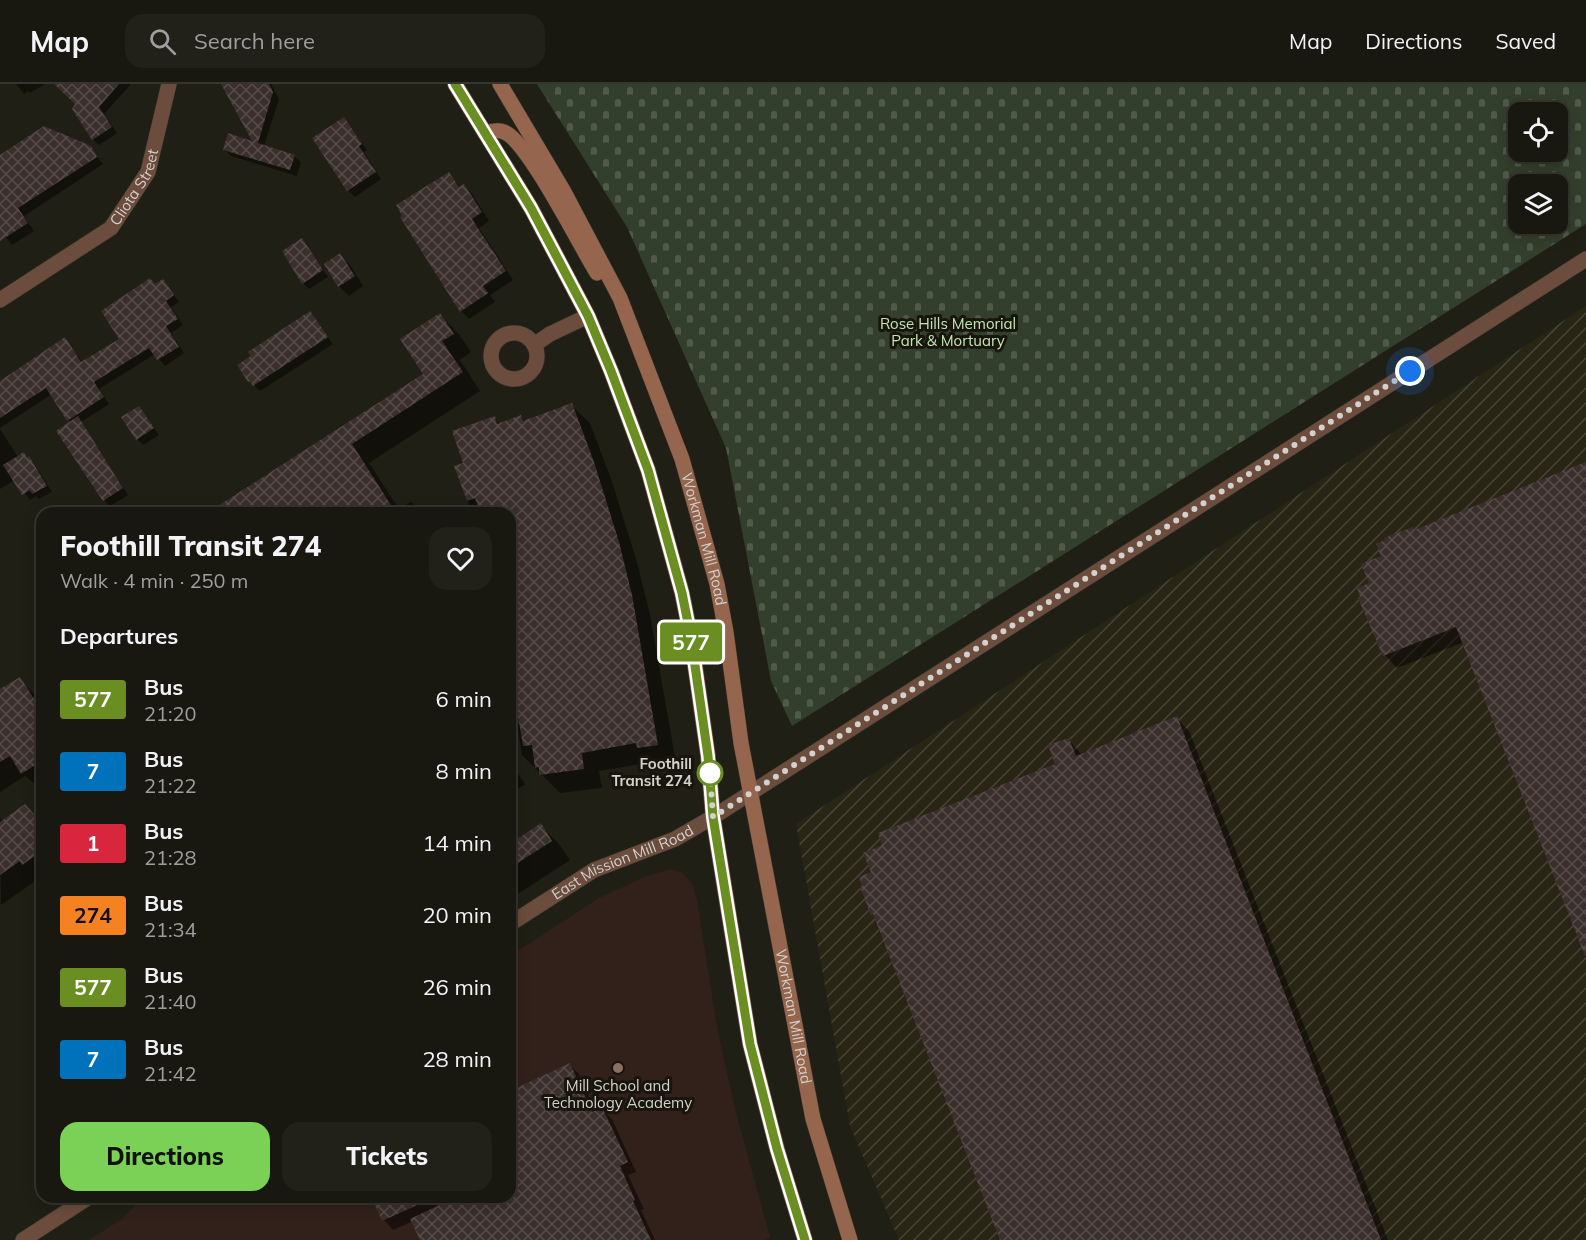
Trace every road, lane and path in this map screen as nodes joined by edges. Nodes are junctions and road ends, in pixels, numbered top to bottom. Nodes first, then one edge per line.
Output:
1 (169, 84) edge
2 (455, 84) edge
3 (500, 84) edge
4 (486, 133) junction
5 (1586, 259) edge
6 (620, 298) junction
7 (0, 300) edge
8 (588, 316) junction
9 (534, 345) dead end
10 (751, 793) junction
11 (713, 817) junction
12 (516, 920) edge
13 (80, 1203) edge
14 (23, 1240) edge
15 (805, 1240) edge
16 (850, 1240) edge

1 - 7 street, Cliota Street
2 - 4 main road
3 - 6 main road, Workman Mill Road
4 - 6 main road
4 - 8 main road
5 - 10 street, East Mission Mill Road
6 - 10 main road, Workman Mill Road
8 - 9 street
8 - 11 main road
10 - 11 street, East Mission Mill Road
10 - 16 main road, Workman Mill Road
11 - 12 street, East Mission Mill Road
11 - 15 main road
13 - 14 street

